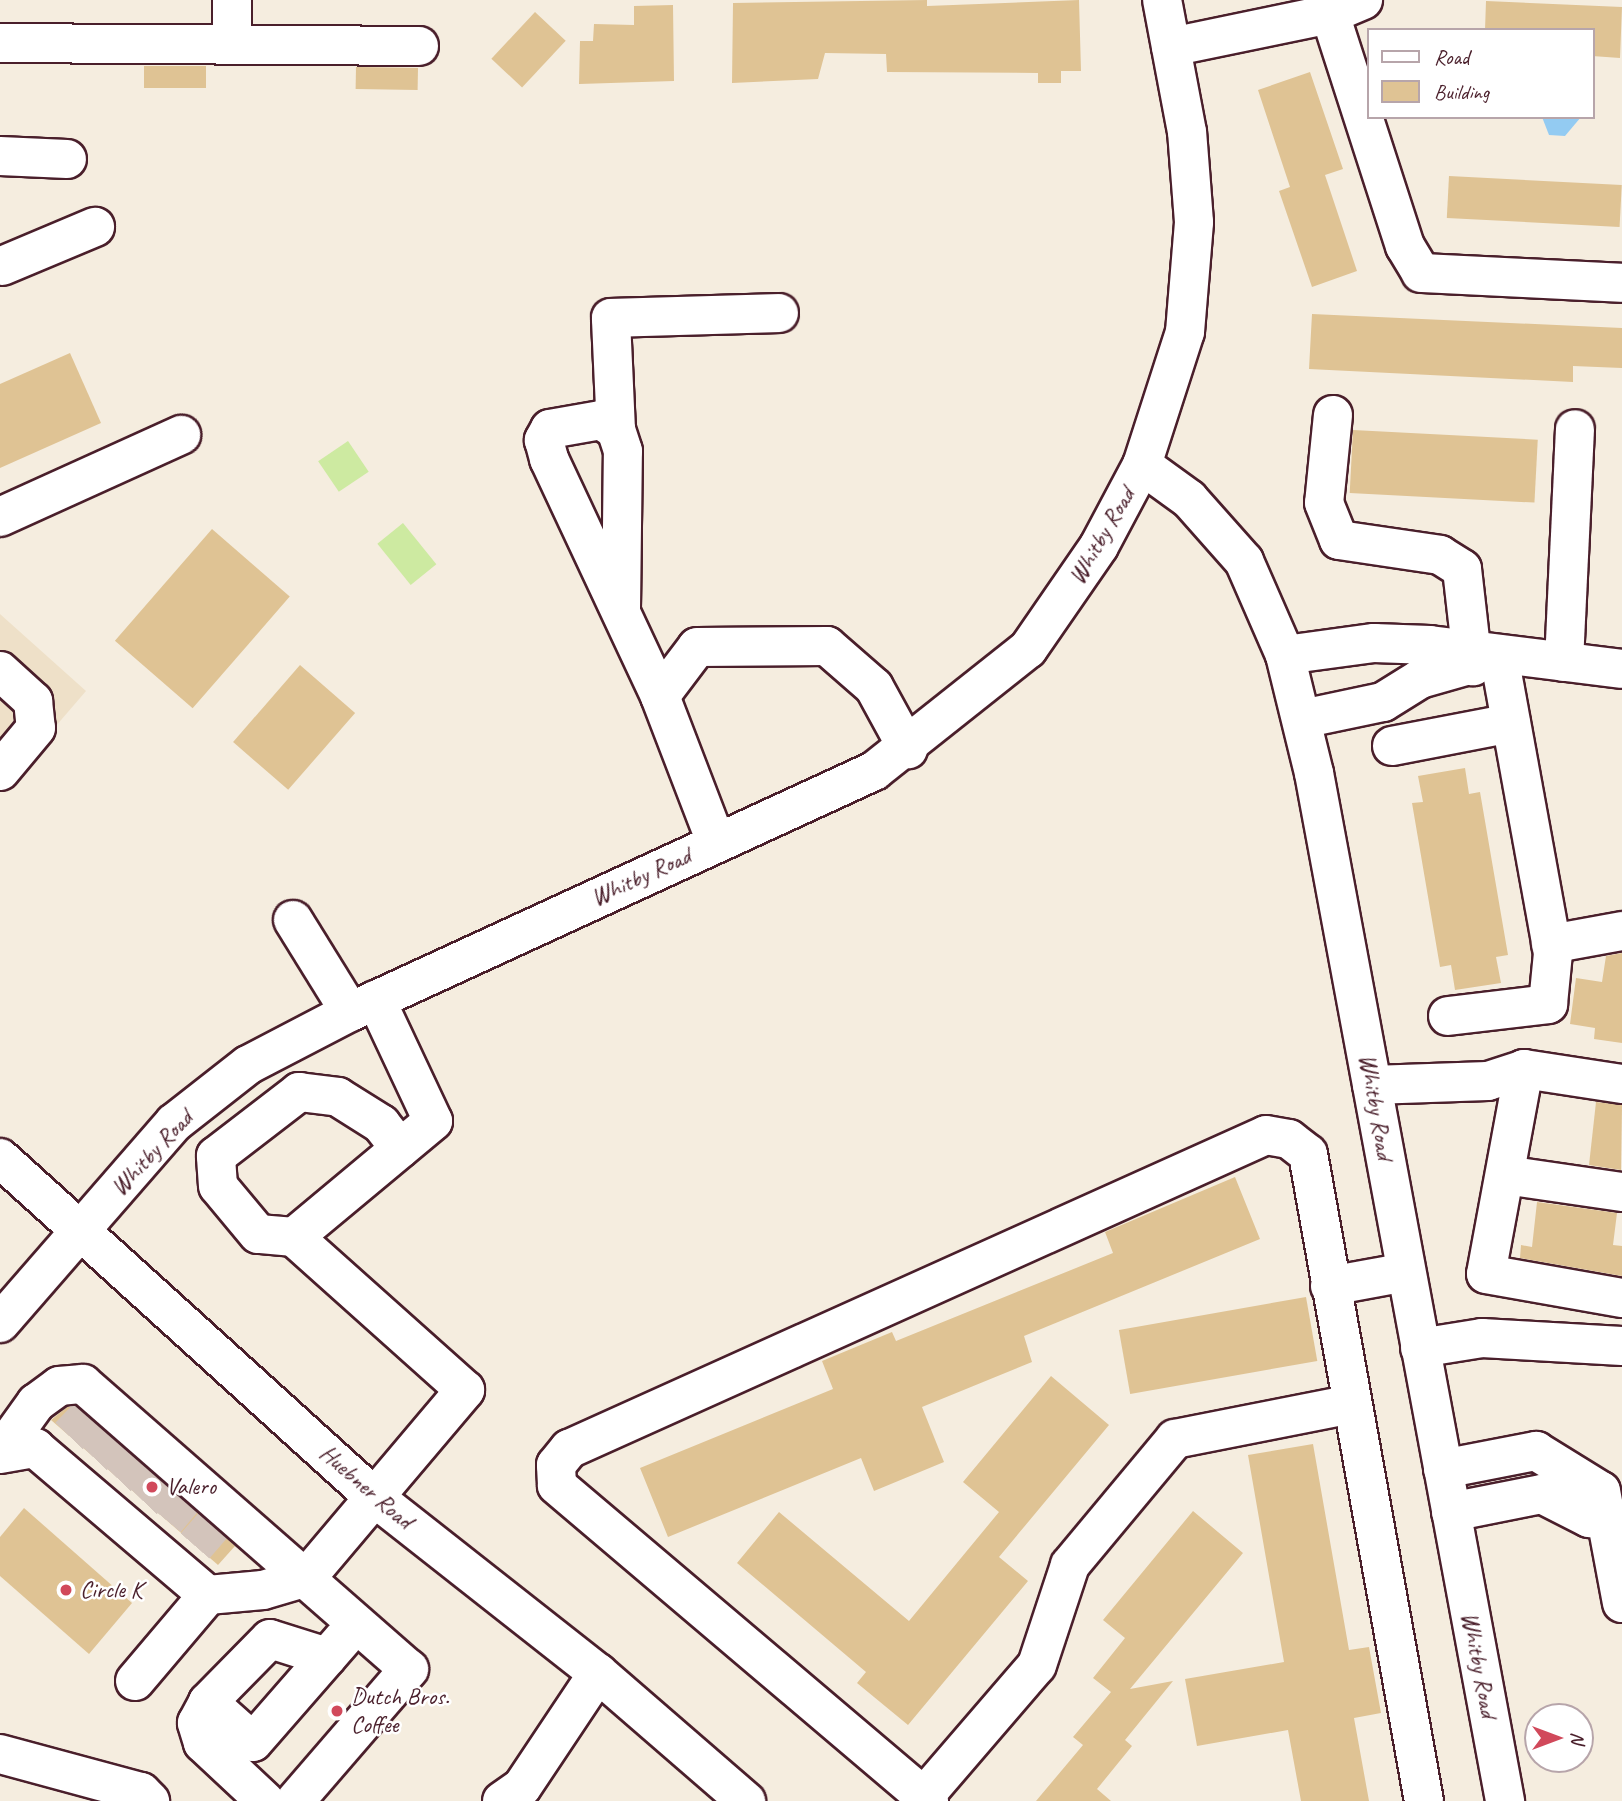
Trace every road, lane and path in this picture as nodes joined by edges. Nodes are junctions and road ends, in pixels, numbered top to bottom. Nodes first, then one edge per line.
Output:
1 (232, 0) edge
2 (1162, 0) edge
3 (1347, 7) edge
4 (1237, 16) edge
5 (0, 43) edge
6 (232, 44) junction
7 (419, 46) dead end
8 (1171, 47) junction
9 (1366, 85) edge
10 (1374, 119) edge
11 (0, 156) edge
12 (67, 159) dead end
13 (95, 227) dead end
14 (2, 267) dead end
15 (1622, 283) edge
16 (779, 313) dead end
17 (1332, 415) dead end
18 (1575, 429) dead end
19 (616, 430) junction
20 (181, 435) dead end
21 (1142, 465) junction
22 (0, 517) edge
23 (621, 608) junction
24 (1393, 644) junction
25 (1285, 655) junction
26 (1481, 658) junction
27 (1564, 662) junction
28 (1622, 669) edge
29 (0, 671) edge
30 (1402, 692) junction
31 (660, 696) junction
32 (1301, 719) junction
33 (1511, 723) junction
34 (1392, 746) dead end
35 (908, 749) junction
36 (0, 771) edge
37 (716, 842) junction
38 (293, 920) dead end
39 (1622, 931) edge
40 (1551, 944) junction
41 (363, 1006) junction
42 (1448, 1016) dead end
43 (1524, 1069) junction
44 (1372, 1084) junction
45 (1622, 1084) edge
46 (390, 1136) junction
47 (0, 1158) edge
48 (1505, 1175) junction
49 (1622, 1192) edge
50 (83, 1229) junction
51 (294, 1237) junction
52 (1406, 1272) junction
53 (1330, 1286) junction
54 (1622, 1298) edge
55 (0, 1323) edge
56 (1622, 1346) edge
57 (1420, 1348) junction
58 (1350, 1404) junction
59 (0, 1454) edge
60 (126, 1469) junction
61 (1443, 1469) junction
62 (1556, 1479) junction
63 (374, 1497) junction
64 (1451, 1512) junction
65 (1615, 1519) edge
66 (204, 1536) junction
67 (307, 1577) junction
68 (208, 1595) junction
69 (1622, 1603) edge
70 (357, 1622) junction
71 (327, 1657) junction
72 (598, 1673) junction
73 (135, 1681) dead end
74 (208, 1702) junction
75 (0, 1754) edge
76 (520, 1796) edge
77 (924, 1800) edge
78 (150, 1801) edge
79 (265, 1801) edge
80 (295, 1801) edge
81 (746, 1801) edge
82 (1424, 1801) edge
83 (1505, 1801) edge

1 - 6 street
2 - 8 street, Whitby Road
3 - 4 street
3 - 9 street
4 - 8 street
5 - 6 street
6 - 7 street
8 - 21 street, Whitby Road
10 - 15 street
11 - 12 street
13 - 14 street
16 - 19 street
17 - 26 street
18 - 27 street
19 - 23 street
19 - 23 street
20 - 22 street
21 - 25 street, Whitby Road
21 - 35 street, Whitby Road
23 - 31 street
24 - 25 street
24 - 26 street
24 - 30 street
25 - 32 street, Whitby Road
26 - 27 street
26 - 30 street
26 - 33 street
27 - 28 street
29 - 36 street
30 - 32 street
31 - 35 street
31 - 37 street
32 - 44 street, Whitby Road
33 - 34 street
33 - 40 street
35 - 37 street, Whitby Road
37 - 41 street, Whitby Road
38 - 41 street
39 - 40 street
40 - 42 street
41 - 46 street
41 - 50 street, Whitby Road
43 - 44 street
43 - 45 street
43 - 48 street
44 - 52 street, Whitby Road
46 - 51 street
46 - 51 street
47 - 50 street, Huebner Road
48 - 49 street
48 - 54 street
50 - 55 street, Whitby Road
50 - 63 street, Huebner Road
51 - 63 street
52 - 53 street
52 - 57 street, Whitby Road
53 - 58 street
53 - 77 street
56 - 57 street
57 - 61 street, Whitby Road
58 - 77 street
58 - 82 street
59 - 60 street
59 - 60 street
60 - 66 street
60 - 66 street
61 - 62 street
61 - 64 street, Whitby Road
62 - 64 street
62 - 65 street
63 - 67 street
63 - 72 street, Huebner Road
64 - 83 street, Whitby Road
65 - 69 street
66 - 67 street
66 - 68 street
67 - 68 street
67 - 70 street
68 - 73 street
70 - 71 street
70 - 80 street
71 - 74 street
71 - 74 street
72 - 76 street
72 - 81 street, Huebner Road
74 - 79 street
75 - 78 street

